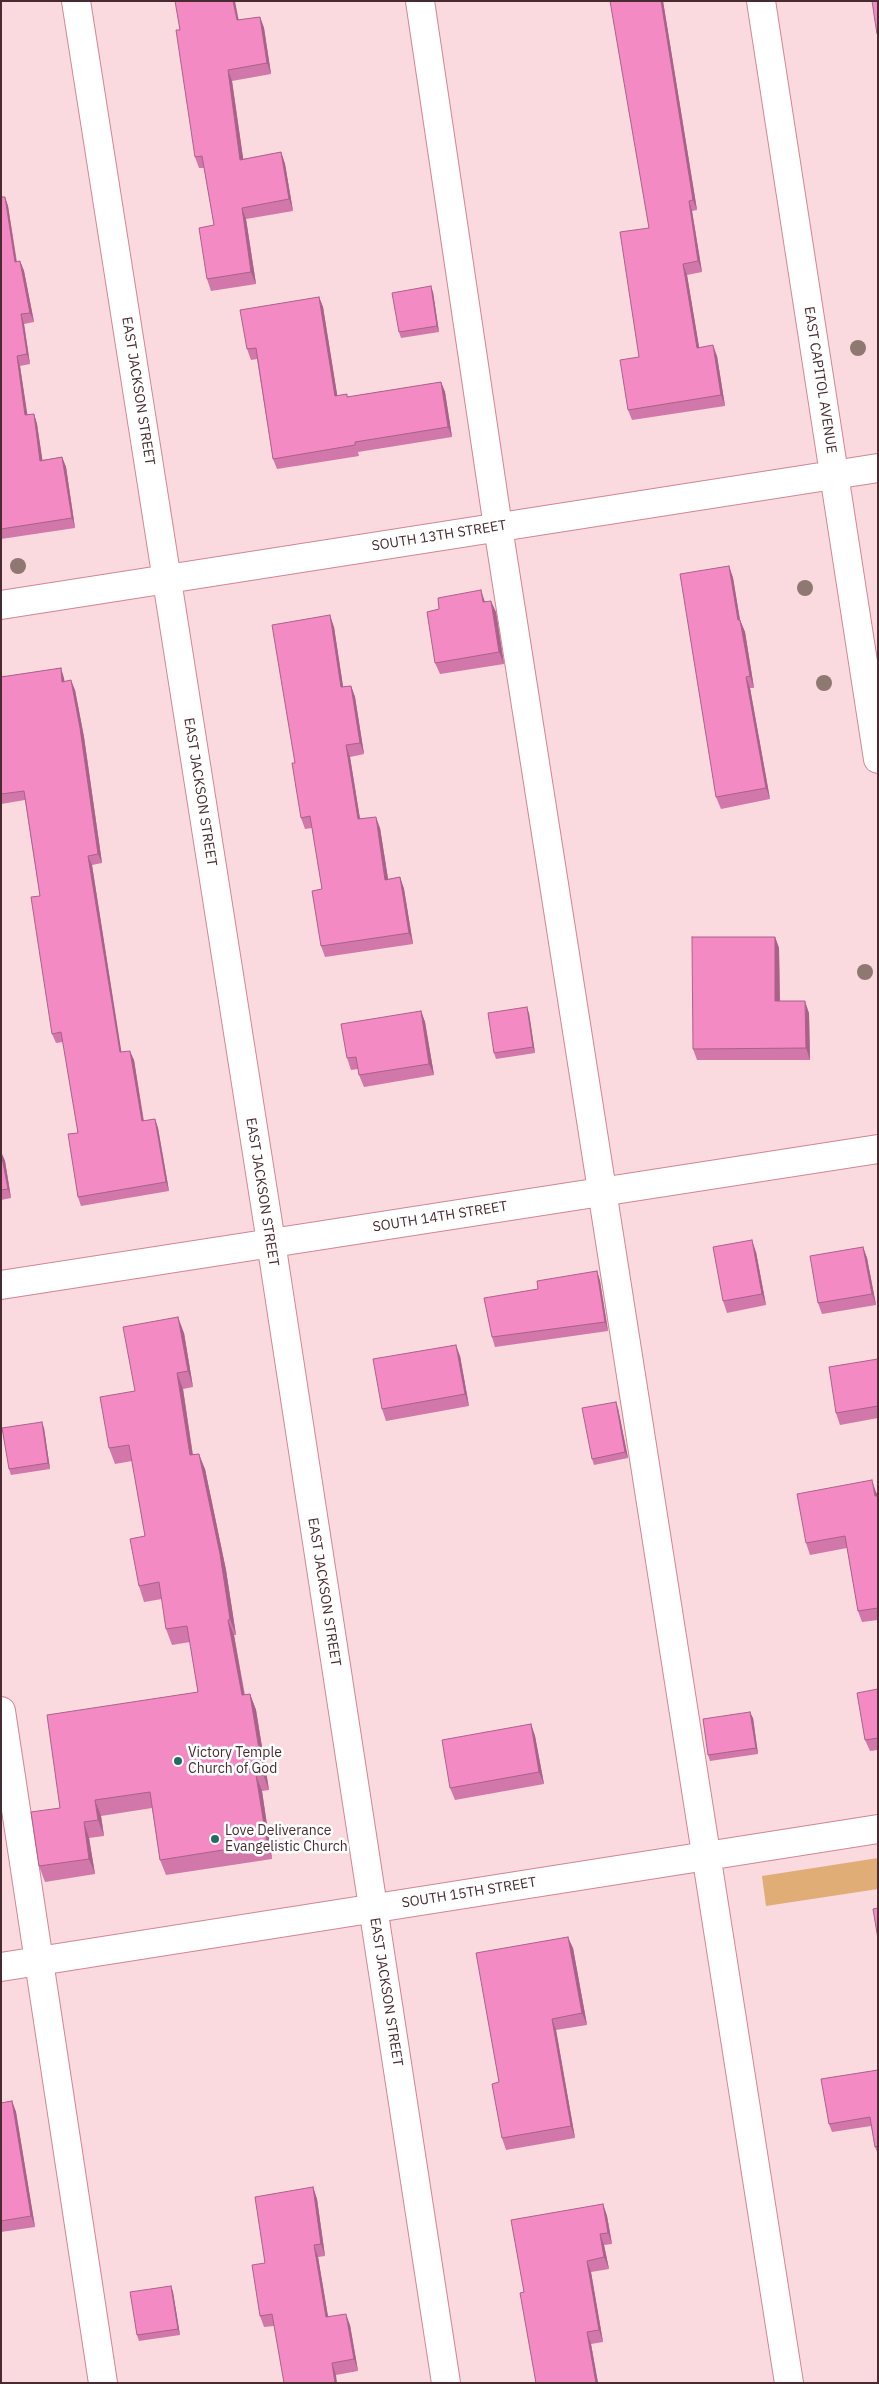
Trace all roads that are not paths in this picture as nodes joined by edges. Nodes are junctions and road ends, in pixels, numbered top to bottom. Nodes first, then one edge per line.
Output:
1 (76, 1) edge
2 (420, 1) edge
3 (761, 1) edge
4 (878, 468) edge
5 (835, 474) junction
6 (498, 527) junction
7 (167, 579) junction
8 (1, 605) edge
9 (878, 759) edge
10 (878, 1149) edge
11 (602, 1192) junction
12 (271, 1244) junction
13 (1, 1284) edge
14 (1, 1711) edge
15 (878, 1829) edge
16 (706, 1855) junction
17 (373, 1908) junction
18 (40, 1962) junction
19 (1, 1968) edge
20 (103, 2383) edge
21 (446, 2383) edge
22 (790, 2383) edge

1 - 7 street, EAST JACKSON STREET
2 - 6 street
3 - 5 street, EAST CAPITOL AVENUE
4 - 5 street, SOUTH 13TH STREET
5 - 6 street, SOUTH 13TH STREET
5 - 9 street, EAST CAPITOL AVENUE
6 - 7 street, SOUTH 13TH STREET
6 - 11 street
7 - 8 street, SOUTH 13TH STREET
7 - 12 street, EAST JACKSON STREET
10 - 11 street, SOUTH 14TH STREET
11 - 12 street, SOUTH 14TH STREET
11 - 16 street
12 - 13 street, SOUTH 14TH STREET
12 - 17 street, EAST JACKSON STREET
14 - 18 street
15 - 16 street, SOUTH 15TH STREET
16 - 17 street, SOUTH 15TH STREET
16 - 22 street
17 - 18 street, SOUTH 15TH STREET
17 - 21 street, EAST JACKSON STREET
18 - 19 street, SOUTH 15TH STREET
18 - 20 street

